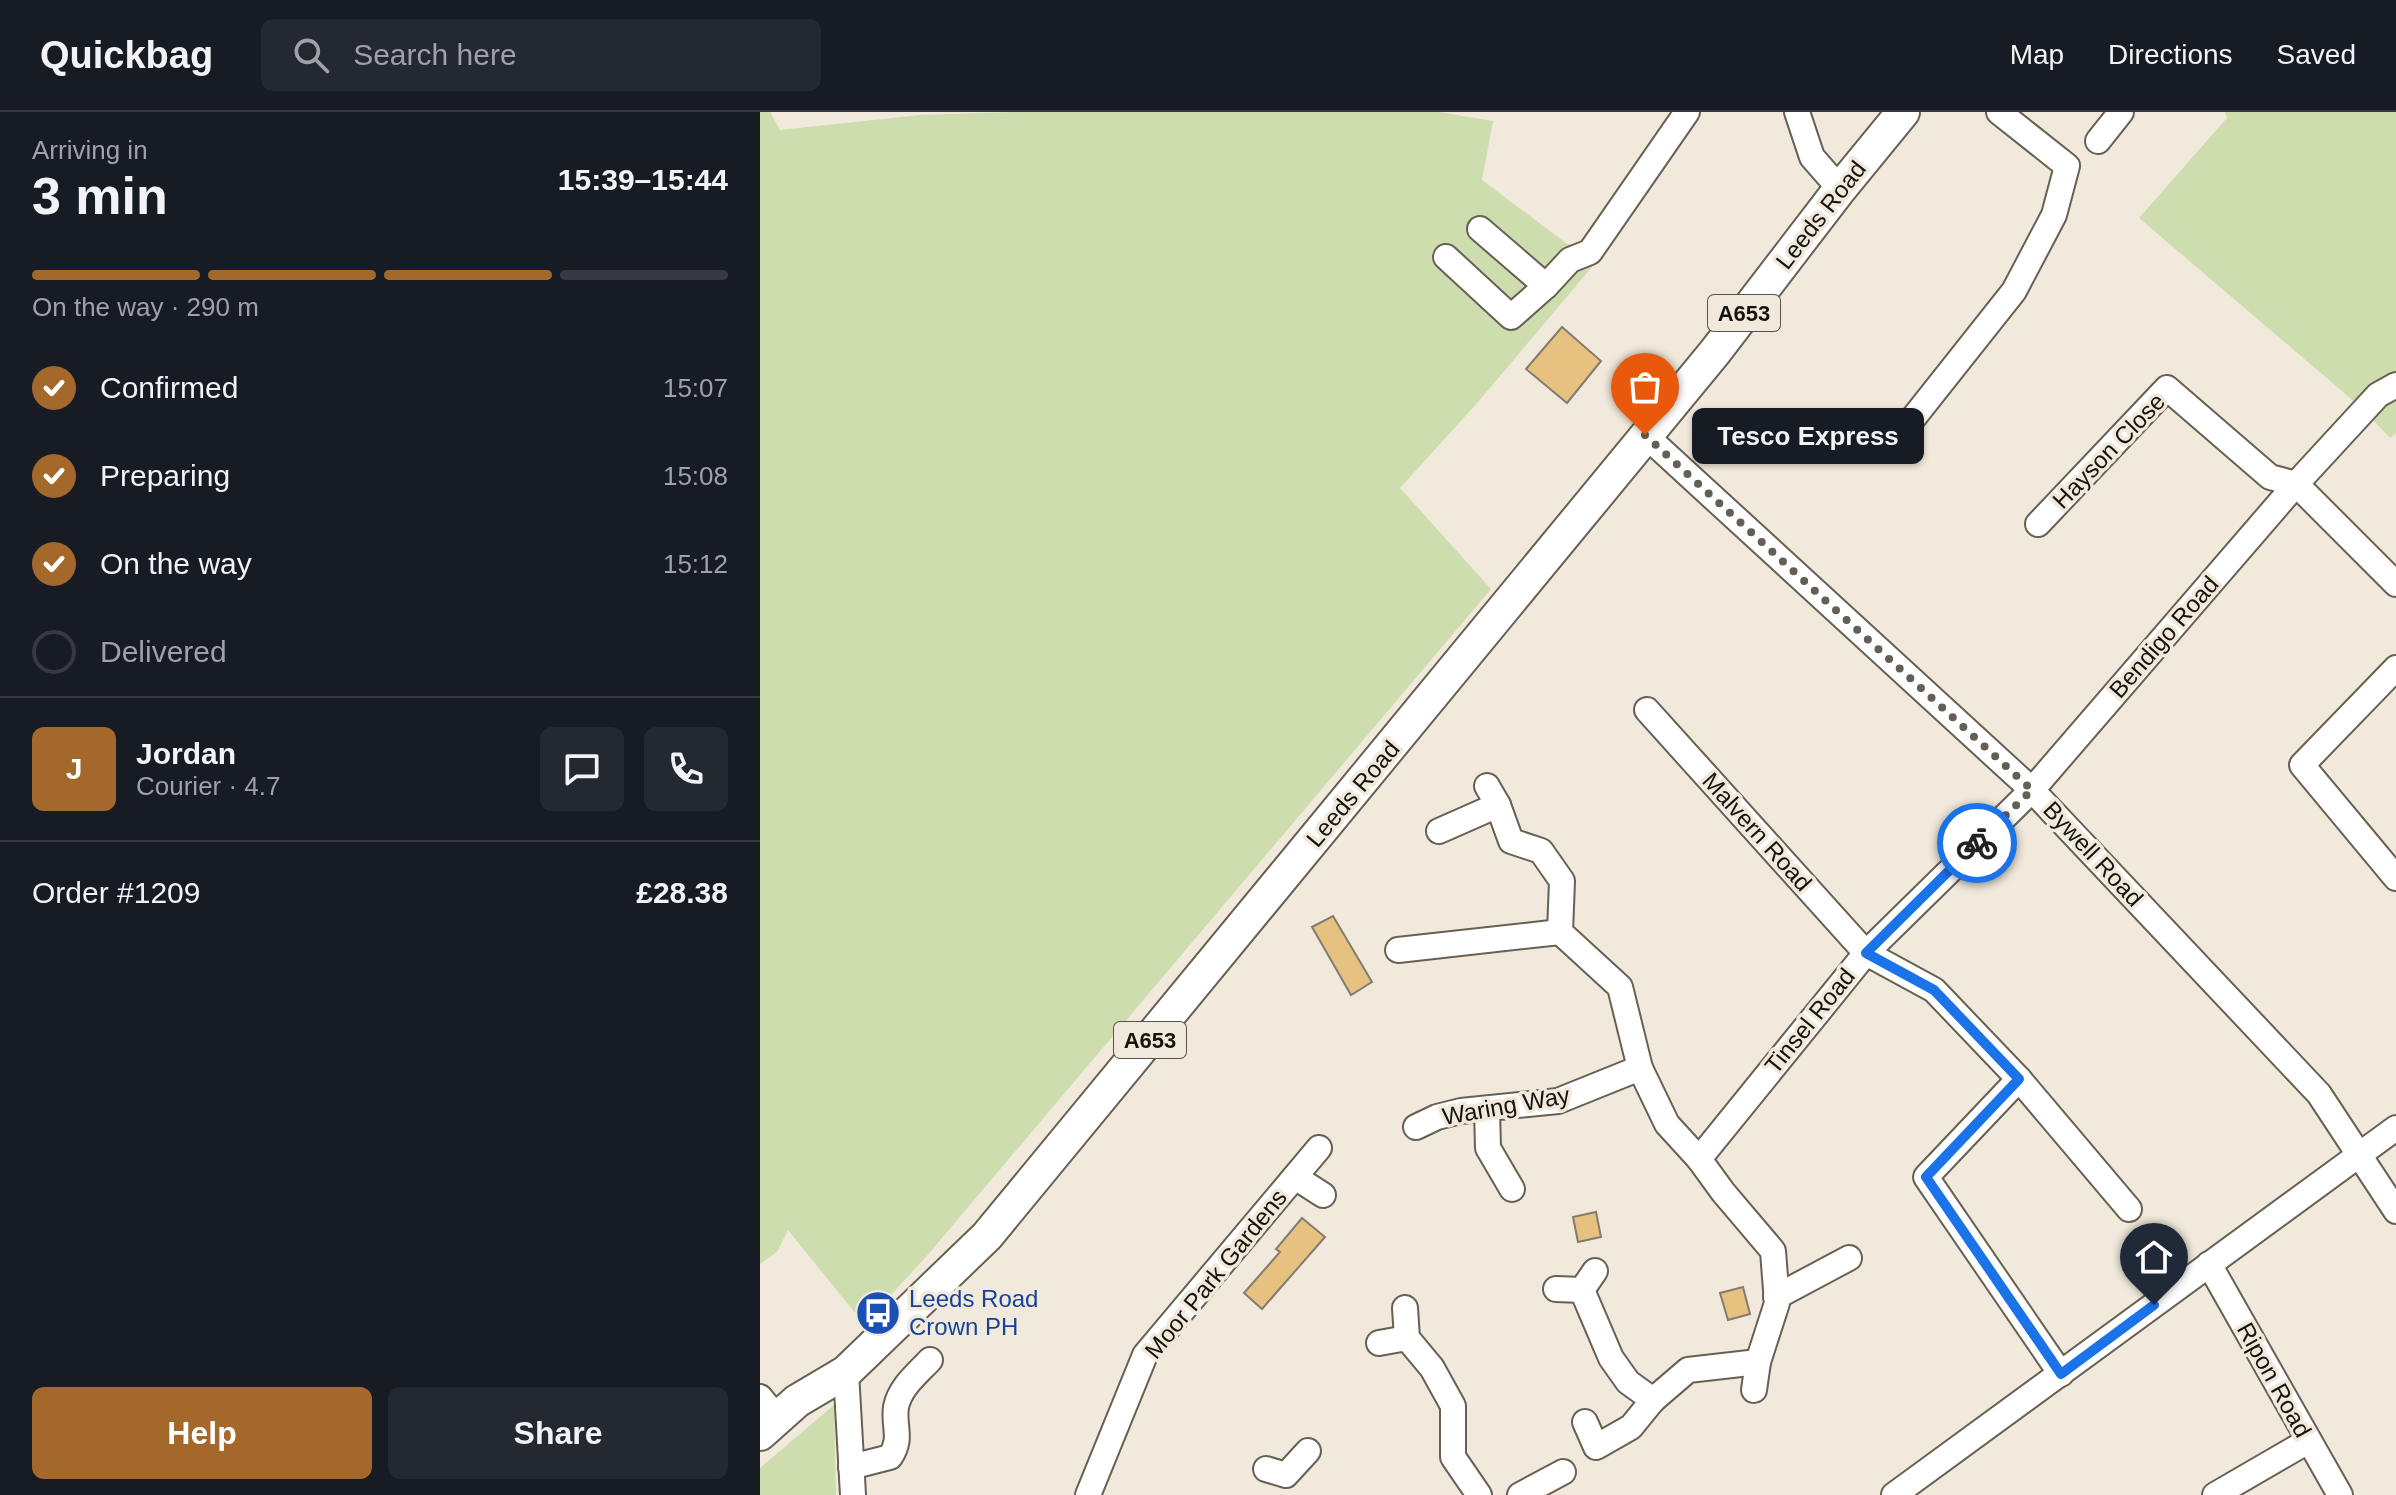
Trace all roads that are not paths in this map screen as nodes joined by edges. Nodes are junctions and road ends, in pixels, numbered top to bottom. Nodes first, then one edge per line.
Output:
1 (1687, 112) edge
2 (1797, 112) edge
3 (1903, 112) edge
4 (1999, 112) edge
5 (2121, 112) edge
6 (2098, 141) dead end
7 (1840, 189) junction
8 (1480, 229) dead end
9 (1446, 257) dead end
10 (1546, 286) junction
11 (2396, 385) edge
12 (1907, 426) dead end
13 (1645, 435) junction
14 (2296, 484) junction
15 (2038, 524) dead end
16 (2396, 584) edge
17 (2396, 668) edge
18 (1647, 710) dead end
19 (2032, 790) junction
20 (1439, 831) dead end
21 (2396, 878) edge
22 (1560, 932) junction
23 (1398, 950) dead end
24 (1866, 953) junction
25 (1640, 1068) junction
26 (2019, 1079) junction
27 (1487, 1110) junction
28 (1416, 1127) dead end
29 (2396, 1128) edge
30 (1319, 1148) dead end
31 (2358, 1155) junction
32 (1699, 1159) junction
33 (1295, 1177) junction
34 (1512, 1189) dead end
35 (1323, 1195) dead end
36 (2129, 1209) dead end
37 (2396, 1211) edge
38 (1849, 1258) dead end
39 (2209, 1264) junction
40 (1556, 1289) dead end
41 (1776, 1297) junction
42 (1405, 1308) dead end
43 (1407, 1338) junction
44 (1379, 1343) dead end
45 (930, 1360) dead end
46 (1758, 1362) junction
47 (846, 1372) junction
48 (2061, 1374) junction
49 (1754, 1390) dead end
50 (1653, 1400) junction
51 (766, 1416) edge
52 (1585, 1422) dead end
53 (2308, 1441) junction
54 (1308, 1451) dead end
55 (851, 1467) junction
56 (1563, 1472) dead end
57 (1281, 1480) edge
58 (853, 1495) edge
59 (1088, 1495) edge
60 (1479, 1495) edge
61 (1520, 1495) edge
62 (1894, 1495) edge
63 (2215, 1495) edge
64 (2340, 1495) edge

1 - 10 street
2 - 7 street
3 - 7 main road, Leeds Road / A653
4 - 12 street
5 - 6 street
7 - 13 main road, Leeds Road / A653
8 - 10 street
9 - 10 street
11 - 14 street, Bendigo Road
13 - 19 street, Bywell Road
13 - 47 main road, Leeds Road / A653
14 - 15 street, Hayson Close
14 - 16 street
14 - 19 street, Bendigo Road
17 - 21 street
18 - 24 street, Malvern Road
19 - 24 street, Tinsel Road
19 - 31 street, Bywell Road
20 - 22 street
22 - 23 street
22 - 25 street
24 - 26 street, Malvern Road
24 - 32 street, Tinsel Road
25 - 27 street, Waring Way
25 - 32 street
26 - 36 street, Malvern Road
26 - 48 street
27 - 28 street, Waring Way
27 - 34 street
29 - 31 street
30 - 33 street, Moor Park Gardens
31 - 37 street, Bywell Road
31 - 39 street
32 - 41 street
33 - 35 street
33 - 59 street, Moor Park Gardens
38 - 41 street
39 - 48 street
39 - 53 street, Ripon Road
40 - 50 street
41 - 46 street
42 - 43 street
43 - 44 street
43 - 60 street
45 - 55 street
46 - 49 street
46 - 50 street
47 - 51 main road, Leeds Road / A653
47 - 55 street
48 - 62 street
50 - 52 street
53 - 63 street
53 - 64 street, Ripon Road
54 - 57 street
55 - 58 street
56 - 61 street

